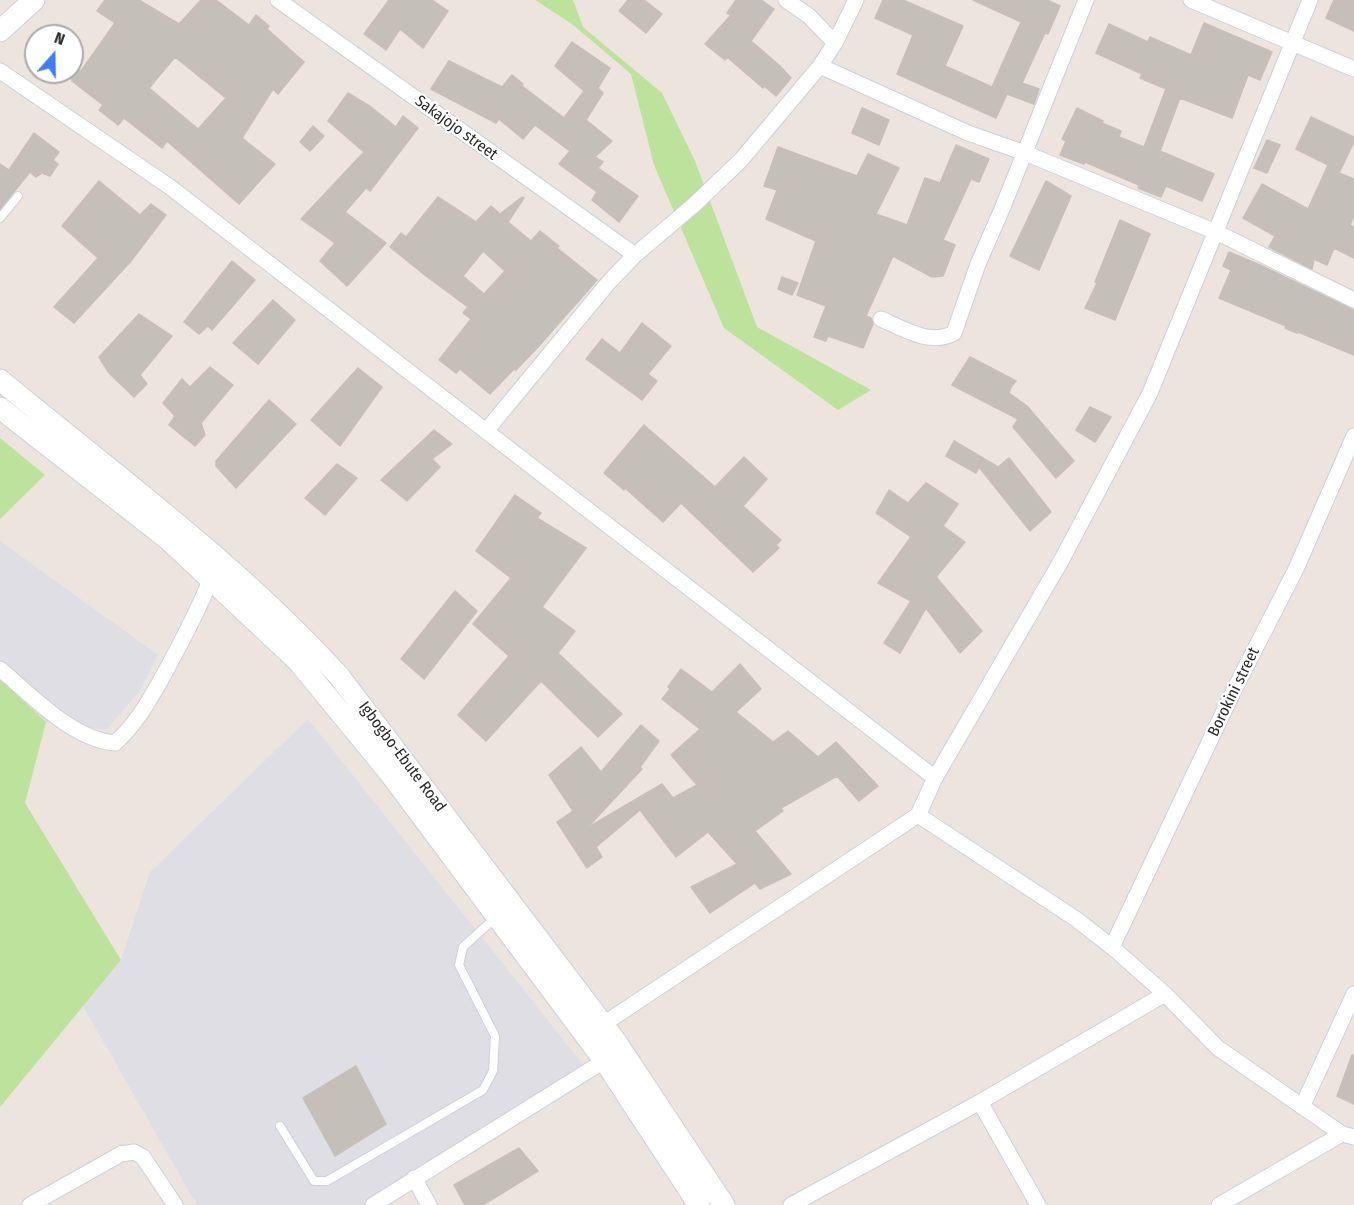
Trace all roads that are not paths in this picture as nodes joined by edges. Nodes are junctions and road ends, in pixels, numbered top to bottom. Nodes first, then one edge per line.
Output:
1 (34, 0) edge
2 (278, 0) edge
3 (786, 0) edge
4 (856, 0) edge
5 (1086, 0) edge
6 (1191, 0) edge
7 (1310, 0) edge
8 (0, 31) edge
9 (836, 43) junction
10 (1292, 43) junction
11 (820, 66) junction
12 (1354, 69) edge
13 (0, 71) edge
14 (1024, 153) junction
15 (18, 196) dead end
16 (0, 218) edge
17 (1216, 232) junction
18 (634, 255) junction
19 (1354, 300) edge
20 (881, 320) dead end
21 (0, 380) edge
22 (0, 408) edge
23 (486, 431) junction
24 (1354, 436) edge
25 (211, 578) junction
26 (0, 669) edge
27 (935, 778) junction
28 (918, 815) junction
29 (496, 917) junction
30 (1112, 947) junction
31 (1164, 994) junction
32 (1354, 994) edge
33 (594, 1030) junction
34 (613, 1055) junction
35 (980, 1102) junction
36 (1302, 1107) junction
37 (280, 1126) dead end
38 (1348, 1136) edge
39 (414, 1178) junction
40 (30, 1205) edge
41 (175, 1205) edge
42 (373, 1205) edge
43 (429, 1205) edge
44 (699, 1205) edge
45 (724, 1205) edge
46 (791, 1205) edge
47 (1038, 1205) edge
48 (1219, 1205) edge

1 - 8 main road
2 - 18 street, Sakajojo street
3 - 9 street
4 - 9 street
5 - 14 street
6 - 10 street
7 - 10 street
9 - 11 street
10 - 12 street
10 - 17 street
11 - 14 street
11 - 18 street
13 - 23 street
14 - 17 street
14 - 20 street
15 - 16 lane
17 - 19 street
17 - 27 street
18 - 23 street
21 - 33 main road, Igbogbo-Ebute Road
22 - 25 main road, Igbogbo-Ebute Road
23 - 27 street
24 - 30 street, Borokini street
25 - 26 street
25 - 29 main road, Igbogbo-Ebute Road
27 - 28 street
28 - 30 street
28 - 33 street
29 - 33 main road, Igbogbo-Ebute Road
29 - 37 lane
30 - 31 street
31 - 35 street
31 - 36 street
32 - 36 street
33 - 34 main road, Igbogbo-Ebute Road
34 - 39 street
34 - 44 main road, Igbogbo-Ebute Road
34 - 45 main road, Igbogbo-Ebute Road
35 - 46 street
35 - 47 street
36 - 38 street
38 - 48 street
39 - 42 street
39 - 43 street
40 - 41 street

